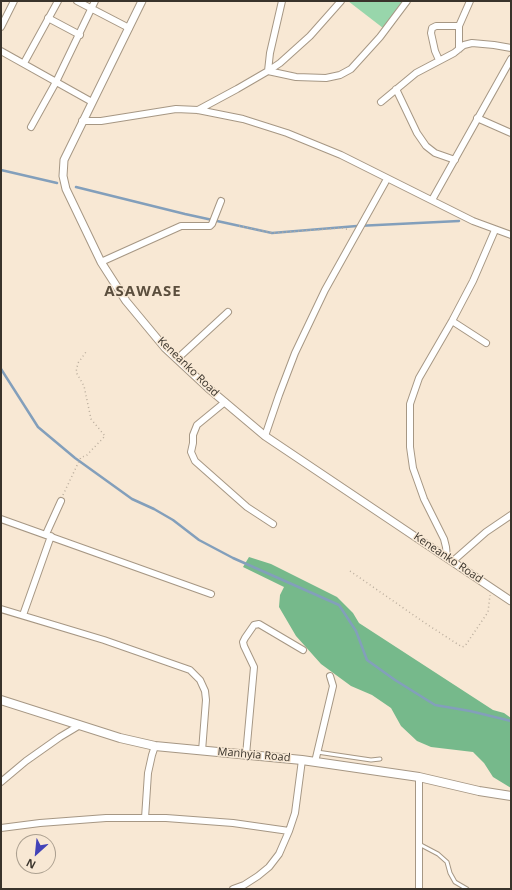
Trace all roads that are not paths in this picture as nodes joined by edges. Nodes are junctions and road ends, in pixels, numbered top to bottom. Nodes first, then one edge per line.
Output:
1 (14, 1) edge
2 (58, 1) edge
3 (76, 1) edge
4 (96, 1) edge
5 (142, 1) edge
6 (282, 1) edge
7 (341, 1) edge
8 (407, 1) edge
9 (470, 1) edge
10 (92, 9) junction
11 (48, 18) junction
12 (460, 26) junction
13 (1, 27) edge
14 (129, 28) junction
15 (80, 35) junction
16 (511, 48) edge
17 (459, 49) junction
18 (1, 51) edge
19 (439, 60) junction
20 (511, 60) edge
21 (24, 64) junction
22 (268, 71) junction
23 (56, 82) junction
24 (396, 89) junction
25 (92, 102) junction
26 (381, 102) dead end
27 (198, 110) junction
28 (477, 118) junction
29 (82, 121) junction
30 (31, 128) dead end
31 (511, 133) edge
32 (455, 160) junction
33 (386, 179) junction
34 (432, 200) junction
35 (221, 201) dead end
36 (495, 230) junction
37 (511, 235) edge
38 (101, 262) junction
39 (228, 312) dead end
40 (452, 321) junction
41 (486, 343) dead end
42 (178, 360) junction
43 (225, 402) junction
44 (265, 436) junction
45 (61, 500) road end
46 (511, 515) edge
47 (1, 519) edge
48 (272, 524) dead end
49 (48, 535) junction
50 (446, 557) junction
51 (453, 561) junction
52 (211, 594) dead end
53 (511, 601) edge
54 (1, 609) edge
55 (23, 615) junction
56 (303, 650) dead end
57 (330, 676) dead end
58 (1, 700) edge
59 (80, 725) junction
60 (155, 746) junction
61 (202, 751) junction
62 (317, 752) junction
63 (246, 755) junction
64 (380, 758) dead end
65 (302, 760) junction
66 (315, 762) junction
67 (419, 777) junction
68 (1, 782) edge
69 (511, 796) edge
70 (145, 818) junction
71 (1, 828) edge
72 (289, 831) junction
73 (419, 844) junction
74 (233, 889) edge
75 (419, 889) edge
76 (467, 889) edge

1 - 13 street
2 - 11 street
3 - 10 street
4 - 10 street
5 - 14 street, Keneanko Road
6 - 22 street
7 - 22 street
8 - 22 street
9 - 12 street
10 - 14 street
10 - 15 street
11 - 15 street
11 - 21 street
12 - 17 street
12 - 19 street
14 - 25 street, Keneanko Road
15 - 23 street
16 - 17 street
17 - 19 street
18 - 21 street
19 - 24 street
20 - 28 street
21 - 23 street
22 - 27 street
23 - 25 street
23 - 30 street
24 - 26 street
24 - 32 street
25 - 29 street, Keneanko Road
27 - 29 street
27 - 33 street
28 - 31 street
28 - 32 street
29 - 38 street, Keneanko Road
32 - 34 street
33 - 34 street
33 - 44 street
34 - 36 street
35 - 38 street
36 - 37 street
36 - 40 street
38 - 42 street, Keneanko Road
39 - 42 street
40 - 41 street
40 - 50 street
42 - 43 street, Keneanko Road
43 - 44 street, Keneanko Road
43 - 48 street
44 - 50 street, Keneanko Road
45 - 49 street
46 - 51 street
47 - 49 street
49 - 52 street
49 - 55 street
50 - 51 street, Keneanko Road
51 - 53 street, Keneanko Road
54 - 55 street
55 - 61 street
56 - 63 street
57 - 62 street
58 - 59 main road, Manhyia Road
59 - 60 main road, Manhyia Road
59 - 68 street
60 - 61 main road, Manhyia Road
60 - 70 street
61 - 63 main road, Manhyia Road
62 - 64 lane
62 - 66 street
63 - 65 main road, Manhyia Road
65 - 66 main road, Manhyia Road
65 - 72 street
66 - 67 main road, Manhyia Road
67 - 69 main road, Manhyia Road
67 - 73 street
70 - 71 street
70 - 72 street
72 - 74 street
73 - 75 street
73 - 76 lane

